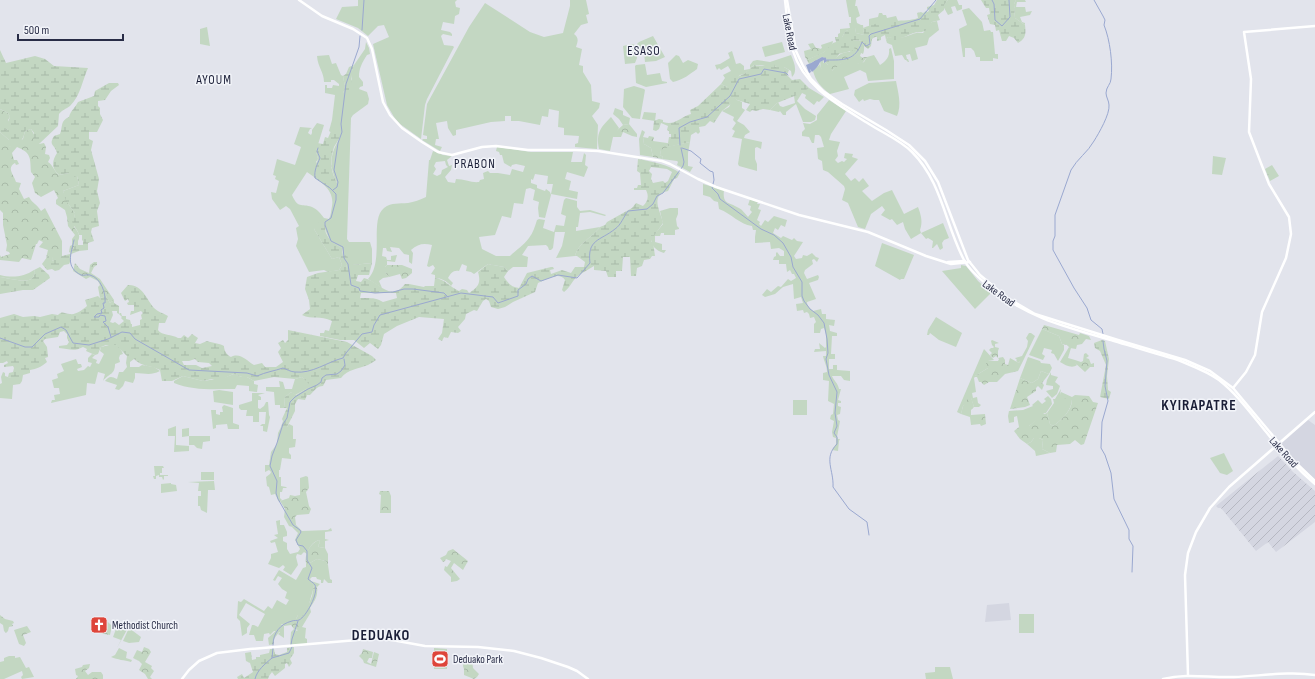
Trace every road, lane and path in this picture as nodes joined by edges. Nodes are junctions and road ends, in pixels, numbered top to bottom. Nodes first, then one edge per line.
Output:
1 (299, 0) edge
2 (786, 0) edge
3 (1315, 26) edge
4 (967, 262) junction
5 (1232, 389) junction
6 (1315, 412) edge
7 (1278, 445) junction
8 (1315, 481) edge
9 (1315, 484) edge
10 (1188, 675) junction
11 (1315, 675) edge
12 (1232, 678) edge
13 (182, 679) edge
14 (588, 679) edge
15 (1163, 679) edge

1 - 4 street
2 - 4 street, Lake Road
3 - 5 street
4 - 5 street, Lake Road
5 - 7 street, Lake Road
6 - 7 street
7 - 8 street, Lake Road
7 - 9 street, Lake Road
7 - 10 street
10 - 12 street
10 - 15 street
11 - 12 street
13 - 14 street

